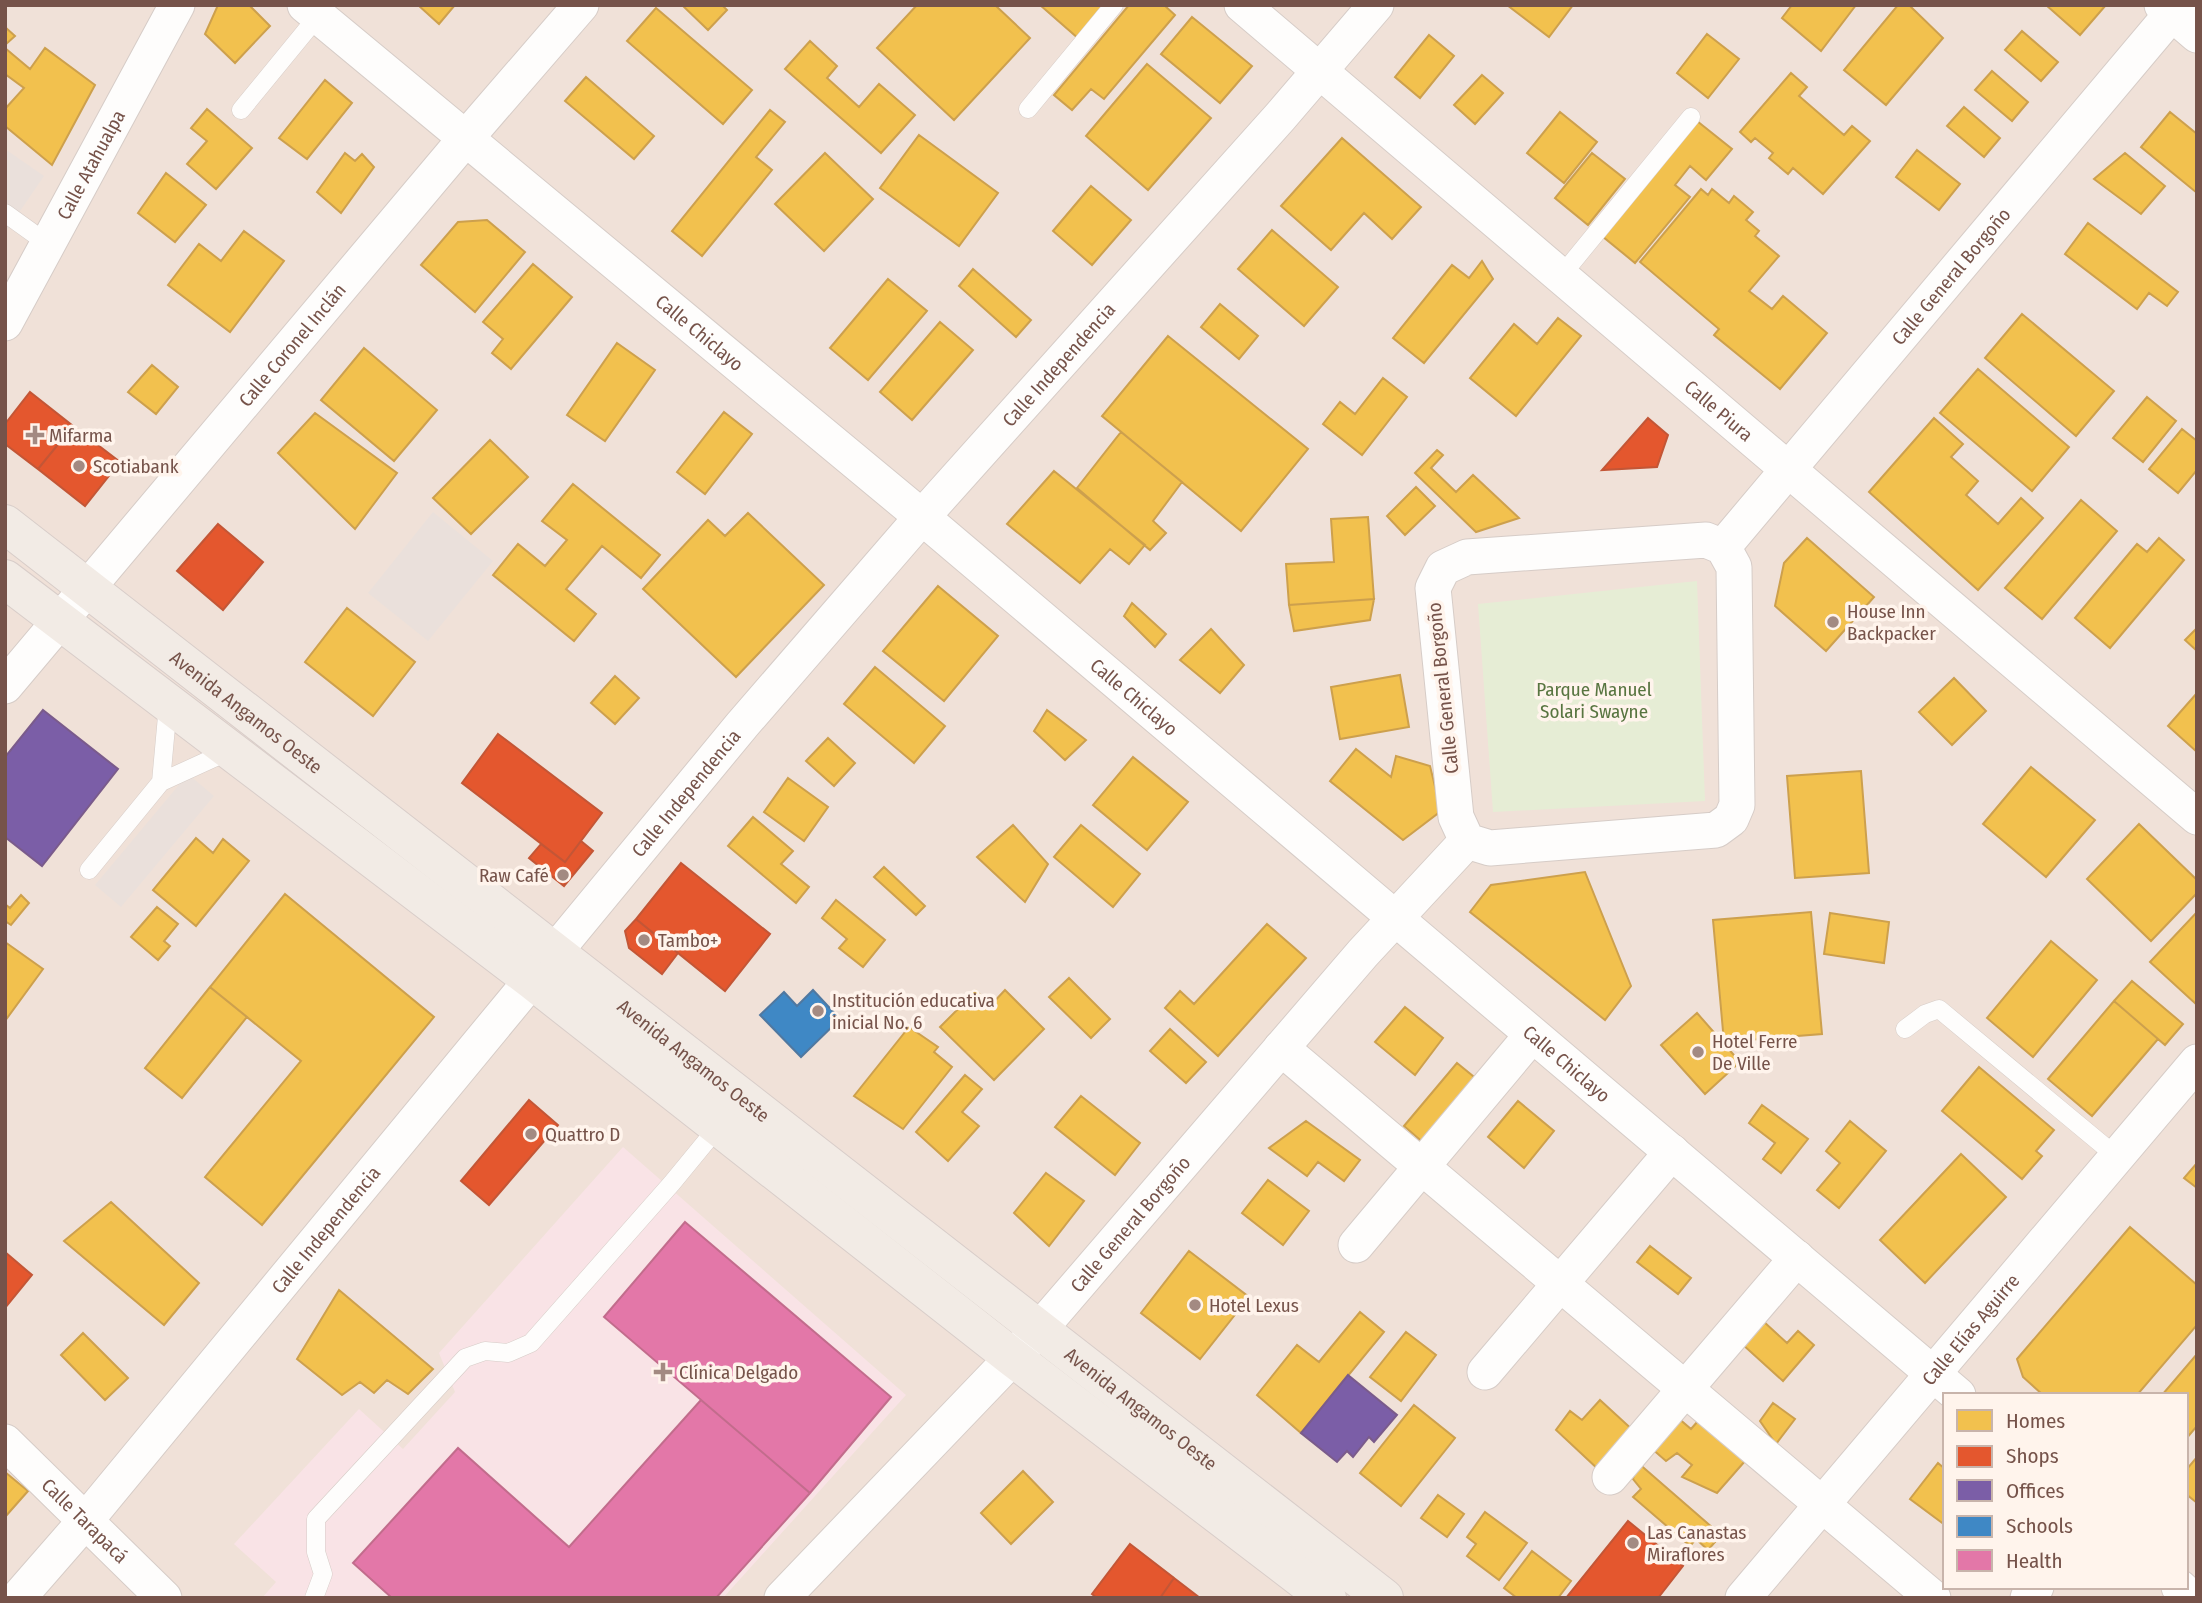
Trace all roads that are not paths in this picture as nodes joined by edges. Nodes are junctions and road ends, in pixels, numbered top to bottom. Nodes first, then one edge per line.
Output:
1 (177, 5) edge
2 (581, 5) edge
3 (1114, 5) edge
4 (1242, 5) edge
5 (1376, 5) edge
6 (312, 11) edge
7 (2178, 15) edge
8 (1319, 72) junction
9 (1028, 109) dead end
10 (241, 110) dead end
11 (1691, 117) dead end
12 (466, 138) junction
13 (6, 215) edge
14 (48, 244) junction
15 (1561, 276) junction
16 (5, 323) edge
17 (1789, 470) junction
18 (922, 517) junction
19 (5, 524) edge
20 (1724, 547) junction
21 (5, 579) edge
22 (88, 588) junction
23 (60, 623) junction
24 (5, 686) edge
25 (168, 705) junction
26 (229, 751) junction
27 (161, 782) junction
28 (2197, 817) edge
29 (1466, 841) junction
30 (89, 870) dead end
31 (1394, 918) junction
32 (543, 967) junction
33 (1905, 1029) dead end
34 (1532, 1035) junction
35 (1281, 1048) junction
36 (2197, 1062) edge
37 (718, 1127) junction
38 (1672, 1152) junction
39 (2116, 1156) junction
40 (1422, 1167) junction
41 (1356, 1245) dead end
42 (1797, 1258) junction
43 (1561, 1284) junction
44 (1038, 1331) junction
45 (1012, 1357) junction
46 (1485, 1372) dead end
47 (1945, 1384) edge
48 (1685, 1389) junction
49 (5, 1442) edge
50 (1610, 1477) dead end
51 (1822, 1504) junction
52 (86, 1520) junction
53 (18, 1598) edge
54 (164, 1598) edge
55 (314, 1598) edge
56 (782, 1598) edge
57 (1326, 1598) edge
58 (1384, 1598) edge
59 (1743, 1598) edge
60 (1933, 1598) edge

1 - 14 street, Calle Atahualpa
2 - 12 street, Calle Coronel Inclán
3 - 9 lane
4 - 8 street, Calle Piura
5 - 8 street, Calle Independencia
6 - 10 lane
6 - 12 street, Calle Chiclayo
7 - 17 street, Calle General Borgoño
8 - 15 street, Calle Piura
8 - 18 street, Calle Independencia
11 - 15 lane
12 - 18 street, Calle Chiclayo
12 - 22 street, Calle Coronel Inclán
13 - 14 lane
14 - 16 street, Calle Atahualpa
15 - 17 street, Calle Piura
17 - 20 street, Calle General Borgoño
17 - 28 street, Calle Piura
18 - 31 street, Calle Chiclayo
18 - 32 street, Calle Independencia
19 - 22 main road, Avenida Angamos Oeste
20 - 29 street
20 - 29 street, Calle General Borgoño
21 - 23 main road, Avenida Angamos Oeste
22 - 23 street, Calle Coronel Inclán
22 - 32 main road, Avenida Angamos Oeste
23 - 24 street, Calle Coronel Inclán
23 - 25 main road, Avenida Angamos Oeste
25 - 26 main road, Avenida Angamos Oeste
25 - 27 lane
26 - 27 lane
26 - 32 main road, Avenida Angamos Oeste
27 - 30 lane
29 - 31 street, Calle General Borgoño
31 - 34 street, Calle Chiclayo
31 - 35 street, Calle General Borgoño
32 - 37 main road, Avenida Angamos Oeste
32 - 44 main road, Avenida Angamos Oeste
32 - 52 street, Calle Independencia
33 - 39 lane
34 - 38 street, Calle Chiclayo
34 - 40 street
35 - 40 street
35 - 44 street, Calle General Borgoño
36 - 39 street, Calle Elías Aguirre
37 - 45 main road, Avenida Angamos Oeste
37 - 55 lane
38 - 42 street, Calle Chiclayo
38 - 43 street
39 - 47 street, Calle Elías Aguirre
40 - 41 street
40 - 43 street
42 - 47 street, Calle Chiclayo
42 - 48 street
43 - 46 street
43 - 48 street
44 - 45 street, Calle General Borgoño
44 - 58 main road, Avenida Angamos Oeste
45 - 56 street, Calle General Borgoño
45 - 57 main road, Avenida Angamos Oeste
47 - 51 street, Calle Elías Aguirre
48 - 50 street
48 - 51 street
49 - 52 street, Calle Tarapacá
51 - 59 street, Calle Elías Aguirre
51 - 60 street
52 - 53 street, Calle Independencia
52 - 54 street, Calle Tarapacá

